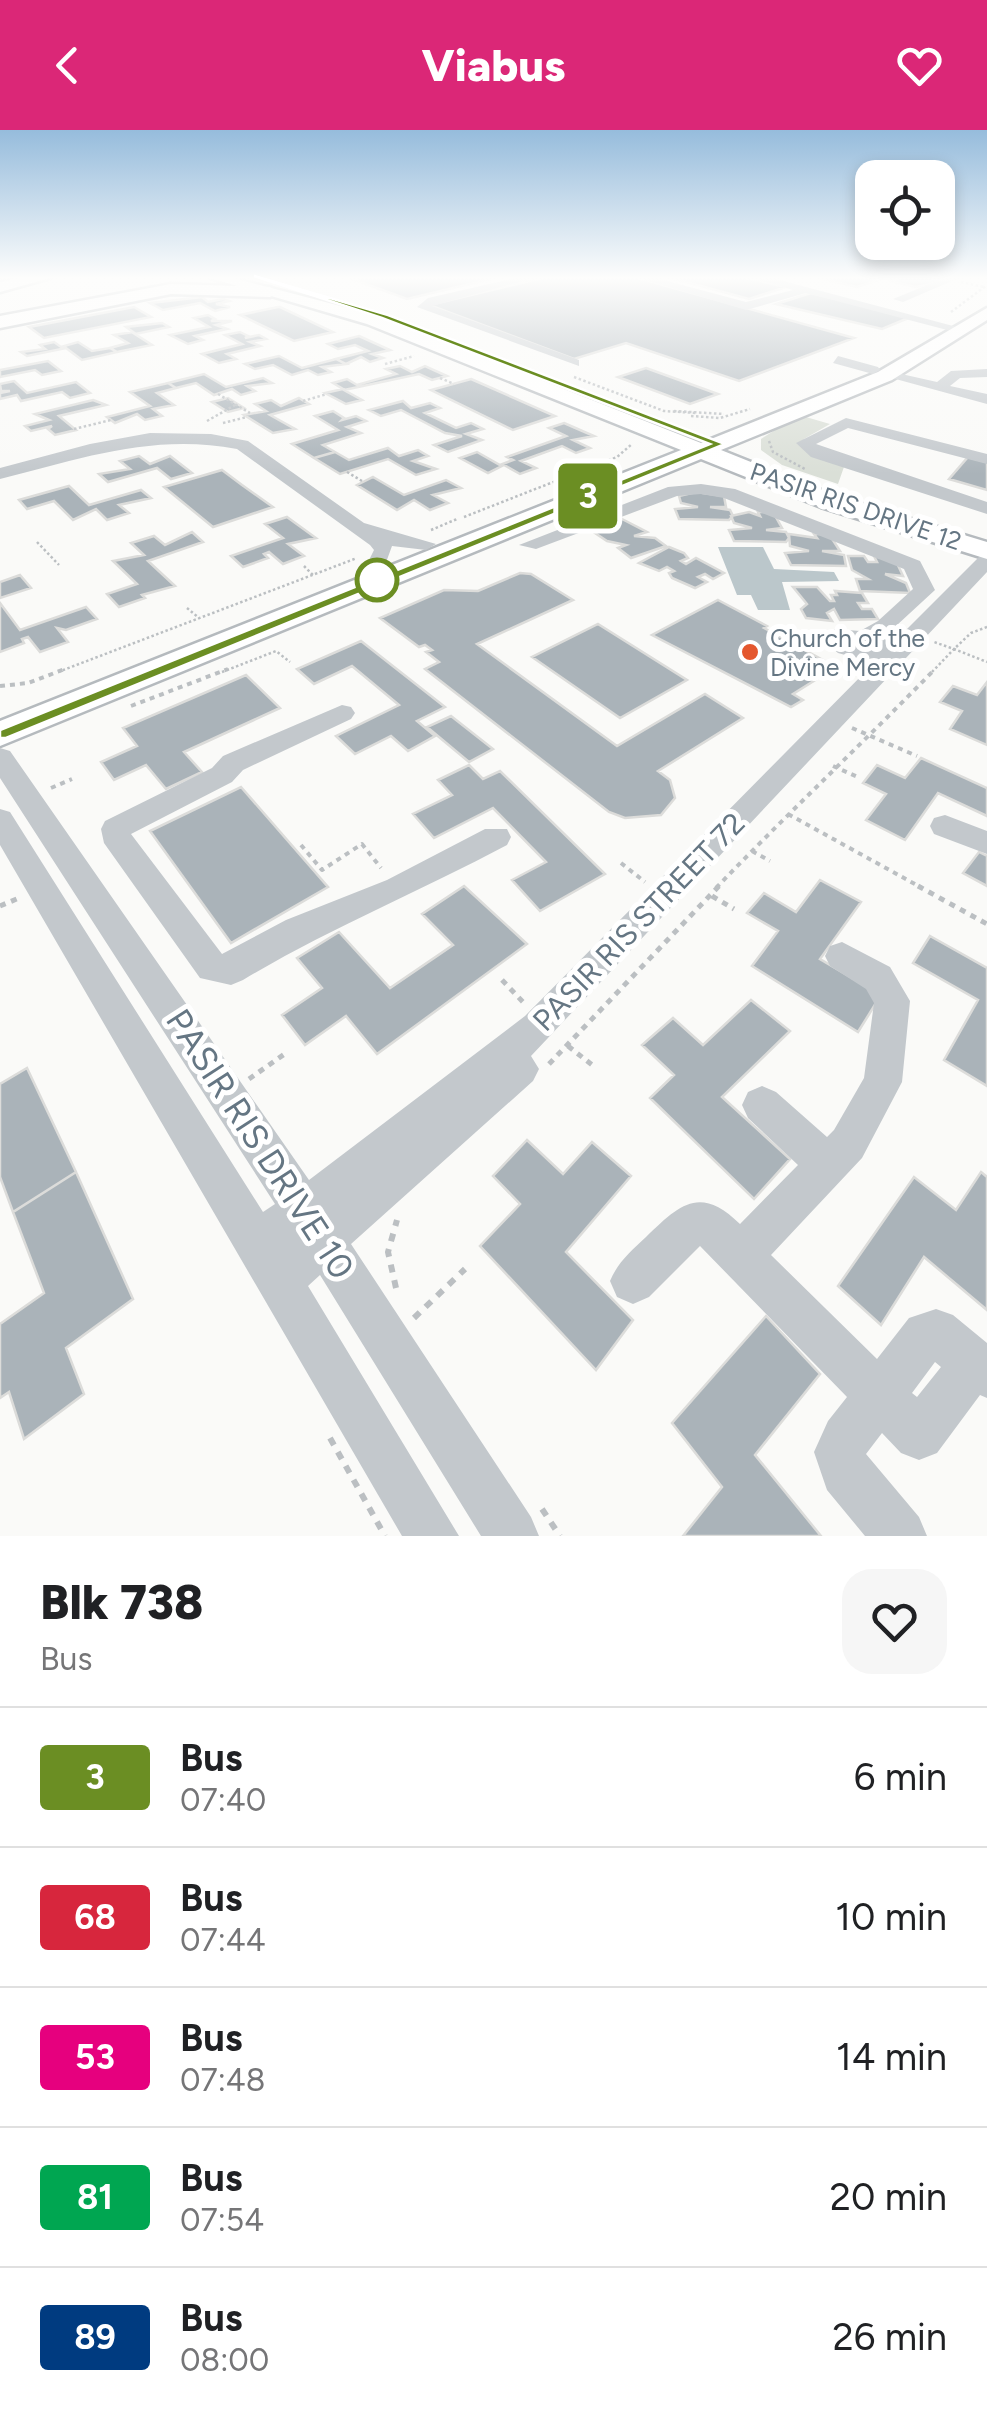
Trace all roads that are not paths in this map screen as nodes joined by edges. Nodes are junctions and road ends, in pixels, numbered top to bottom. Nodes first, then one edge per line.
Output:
1 (442, 344) edge
2 (522, 344) edge
3 (926, 344) edge
4 (926, 344) edge
5 (838, 360) dead end
6 (574, 363) dead end
7 (886, 372) junction
8 (987, 374) edge
9 (944, 383) junction
10 (983, 395) edge
11 (767, 414) junction
12 (699, 431) junction
13 (648, 444) junction
14 (957, 451) junction
15 (987, 459) edge
16 (773, 471) junction
17 (0, 477) edge
18 (918, 486) junction
19 (312, 493) junction
20 (987, 508) edge
21 (987, 536) edge
22 (426, 544) junction
23 (529, 545) dead end
24 (987, 551) edge
25 (381, 557) junction
26 (987, 560) edge
27 (987, 578) edge
28 (902, 651) junction
29 (1, 694) edge
30 (342, 714) dead end
31 (0, 734) edge
32 (0, 757) edge
33 (0, 820) edge
34 (944, 826) dead end
35 (496, 837) dead end
36 (987, 843) edge
37 (141, 872) junction
38 (96, 895) junction
39 (842, 956) dead end
40 (213, 1072) junction
41 (172, 1100) junction
42 (762, 1106) dead end
43 (827, 1164) junction
44 (313, 1224) junction
45 (742, 1254) junction
46 (268, 1263) junction
47 (633, 1280) dead end
48 (981, 1368) edge
49 (877, 1395) junction
50 (525, 1520) edge
51 (432, 1536) edge
52 (900, 1536) edge

1 - 13 main road, PASIR RIS DRIVE 12
2 - 6 street
3 - 7 main road
4 - 7 main road
5 - 7 street
7 - 9 street
7 - 10 street
7 - 11 main road
7 - 12 main road
8 - 9 street
9 - 10 street
11 - 12 main road
11 - 16 main road
12 - 13 main road
12 - 13 main road, PASIR RIS DRIVE 12
12 - 16 main road, PASIR RIS DRIVE 12
13 - 16 main road
13 - 22 main road
13 - 31 main road
14 - 15 street
14 - 18 street
14 - 18 street
16 - 21 main road, PASIR RIS DRIVE 12
16 - 24 main road, PASIR RIS DRIVE 12
17 - 19 street
18 - 20 street
19 - 22 street
19 - 25 street
22 - 25 main road
23 - 28 street
25 - 29 main road
26 - 28 street, PASIR RIS STREET 72
27 - 28 street, PASIR RIS STREET 72
28 - 44 street, PASIR RIS STREET 72
28 - 44 street, PASIR RIS STREET 72
30 - 37 street
32 - 38 street, PASIR RIS DRIVE 10
33 - 41 street, PASIR RIS DRIVE 10
34 - 36 street
35 - 37 street
37 - 38 street
38 - 40 street, PASIR RIS DRIVE 10
39 - 43 street
40 - 41 street
40 - 44 street, PASIR RIS DRIVE 10
41 - 46 street, PASIR RIS DRIVE 10
42 - 43 street
43 - 45 street
44 - 46 street, PASIR RIS STREET 72
44 - 50 street, PASIR RIS DRIVE 10
45 - 47 street
45 - 49 street
46 - 51 street, PASIR RIS DRIVE 10
48 - 49 street
49 - 52 street

